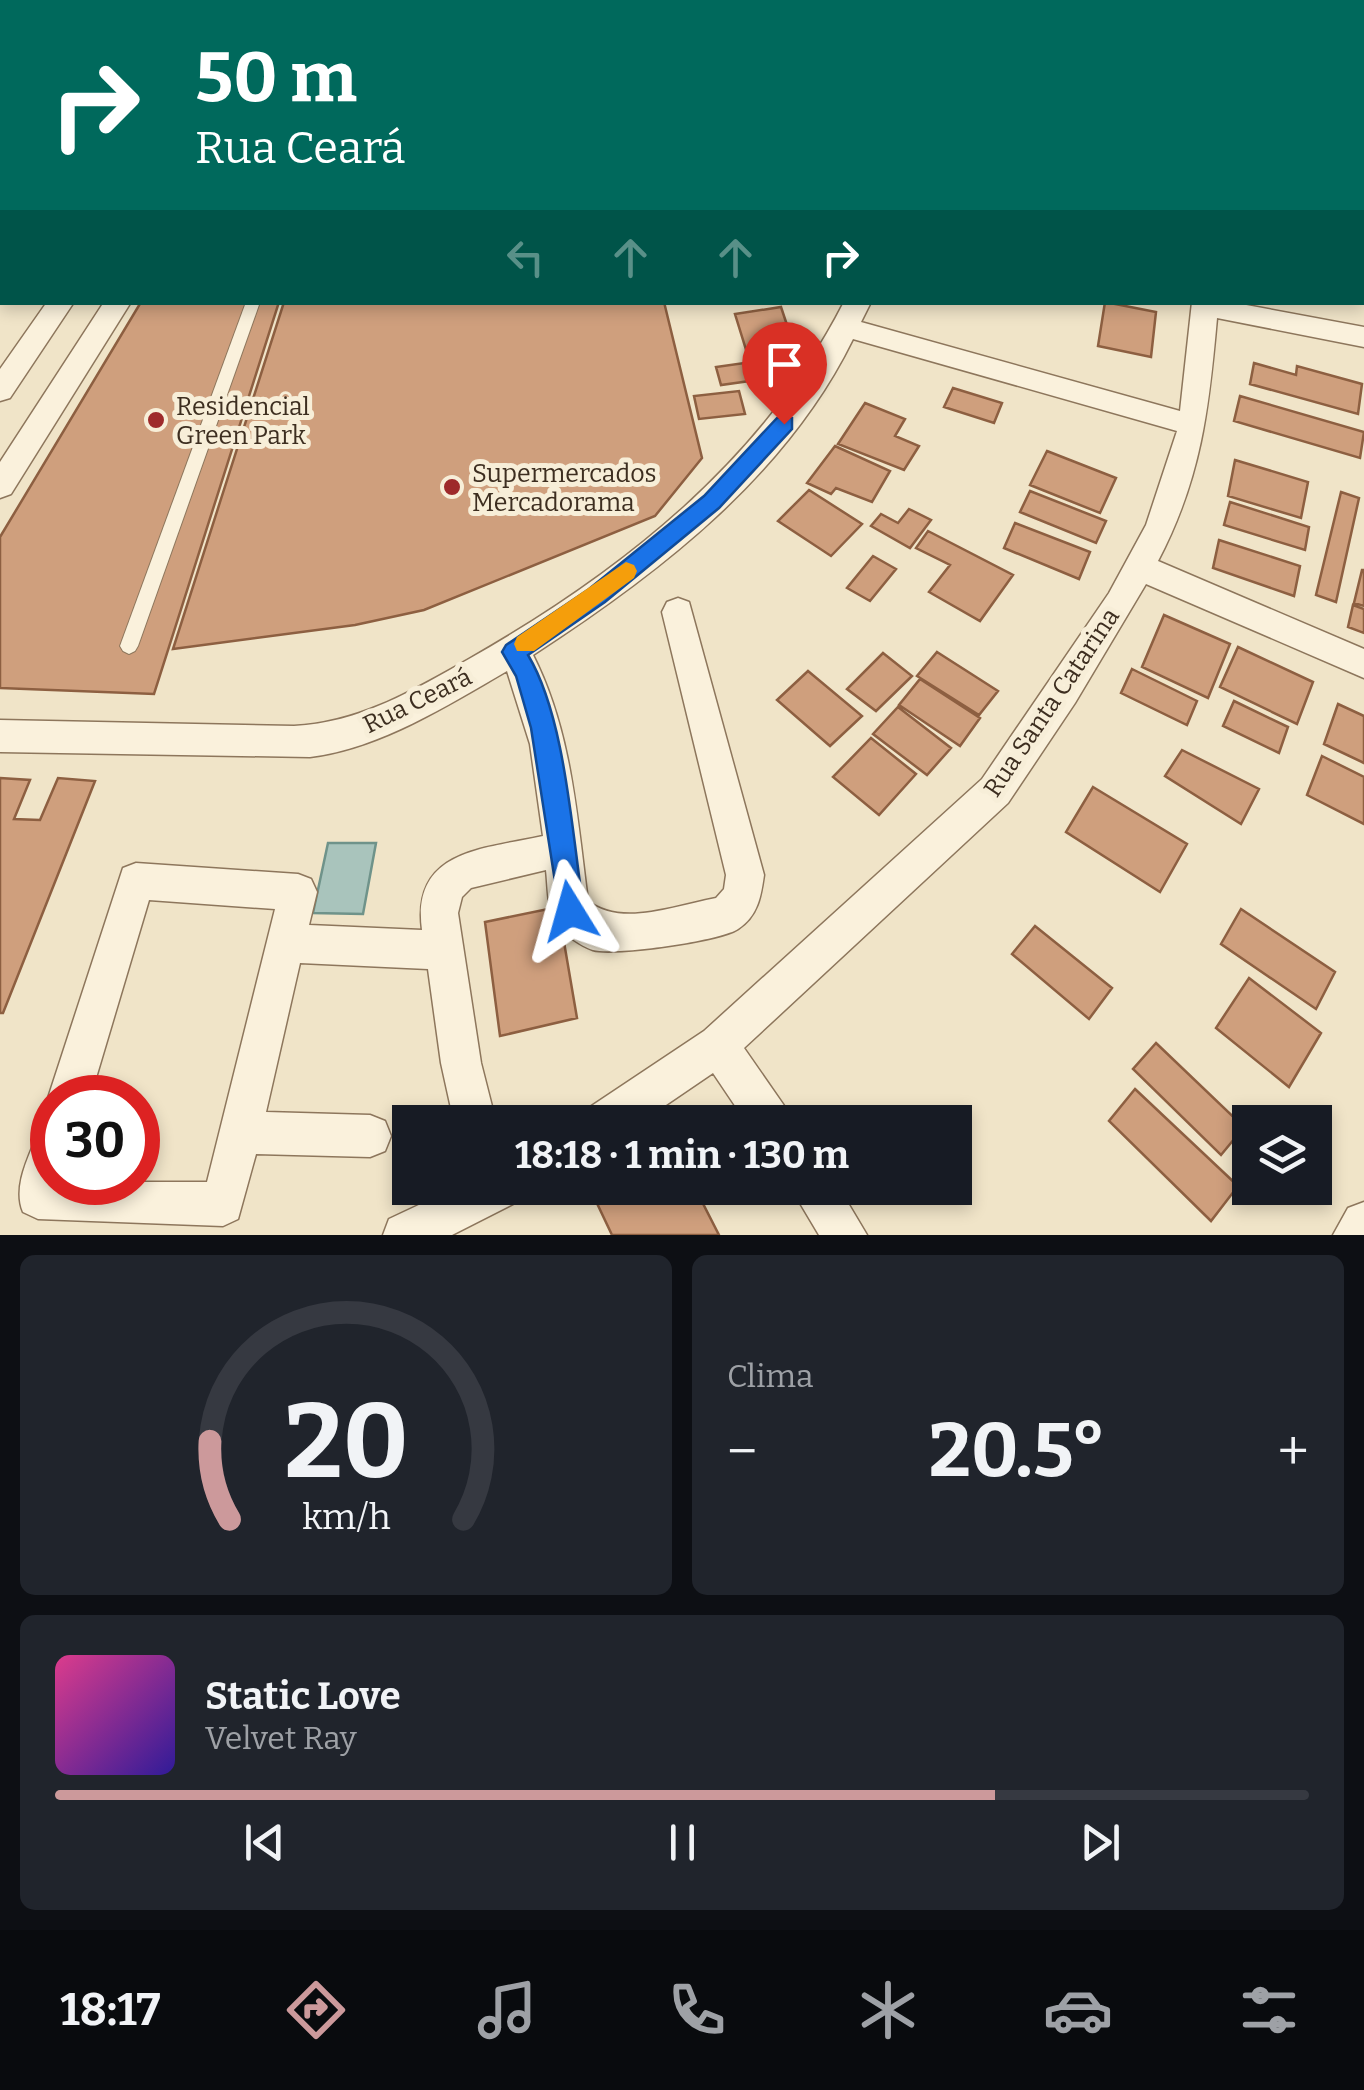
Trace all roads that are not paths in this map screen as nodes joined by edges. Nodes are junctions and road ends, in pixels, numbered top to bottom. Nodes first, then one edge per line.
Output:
1 (59, 305) edge
2 (116, 305) edge
3 (253, 305) edge
4 (1205, 305) edge
5 (853, 315) edge
6 (1364, 337) edge
7 (0, 392) edge
8 (1194, 425) junction
9 (0, 486) edge
10 (1139, 567) junction
11 (678, 612) dead end
12 (129, 646) dead end
13 (514, 652) junction
14 (1364, 664) edge
15 (0, 736) edge
16 (561, 848) junction
17 (284, 943) junction
18 (444, 950) junction
19 (718, 1045) junction
20 (76, 1075) edge
21 (470, 1105) edge
22 (630, 1105) edge
23 (759, 1105) edge
24 (240, 1133) junction
25 (370, 1136) dead end
26 (160, 1202) edge
27 (463, 1205) edge
28 (825, 1205) edge
29 (1364, 1224) edge
30 (404, 1235) edge
31 (845, 1235) edge
32 (1356, 1235) edge

1 - 7 street
2 - 9 street
3 - 12 lane
4 - 6 street
4 - 8 street, Rua Santa Catarina
5 - 8 street
5 - 13 street, Rua Ceará
8 - 10 street, Rua Santa Catarina
10 - 14 street
10 - 19 street, Rua Santa Catarina
11 - 16 street
13 - 15 street, Rua Ceará
13 - 16 street
16 - 18 street
17 - 18 street
17 - 20 street
17 - 24 street
18 - 21 street
19 - 22 street, Rua Santa Catarina
19 - 23 street
24 - 25 street
24 - 26 street
27 - 30 street
28 - 31 street
29 - 32 street

